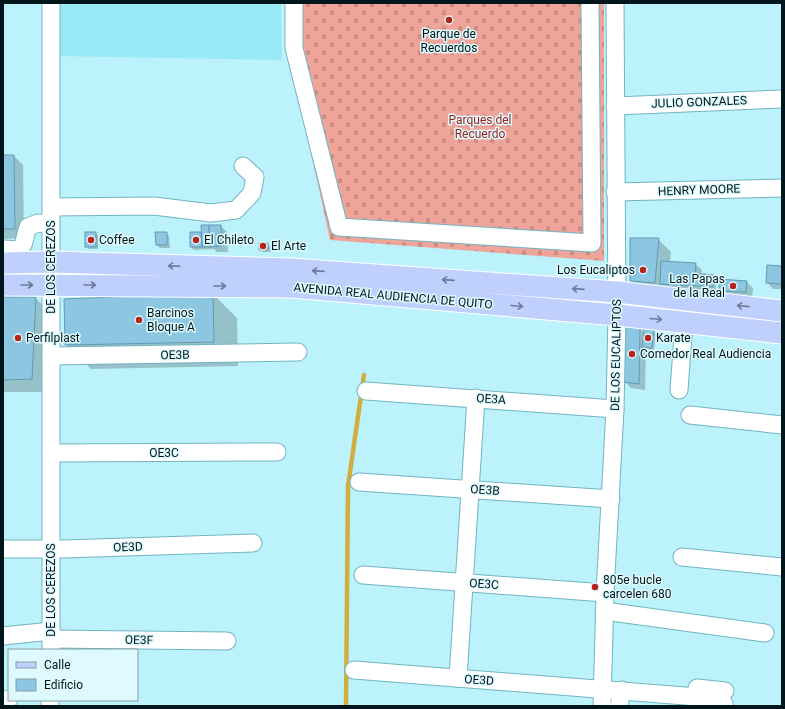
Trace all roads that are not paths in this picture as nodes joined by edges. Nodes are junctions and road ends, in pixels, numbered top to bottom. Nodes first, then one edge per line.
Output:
1 (50, 3) edge
2 (294, 3) edge
3 (590, 3) edge
4 (615, 3) edge
5 (782, 99) edge
6 (615, 106) junction
7 (243, 166) dead end
8 (782, 188) edge
9 (615, 192) junction
10 (51, 207) junction
11 (51, 224) junction
12 (3, 249) edge
13 (51, 262) junction
14 (3, 263) edge
15 (3, 285) edge
16 (51, 285) junction
17 (617, 292) junction
18 (782, 311) edge
19 (617, 315) junction
20 (684, 322) junction
21 (782, 333) edge
22 (298, 352) dead end
23 (51, 356) junction
24 (679, 390) dead end
25 (366, 391) dead end
26 (476, 398) junction
27 (615, 409) junction
28 (690, 415) dead end
29 (782, 425) edge
30 (276, 452) dead end
31 (51, 453) junction
32 (359, 482) dead end
33 (470, 489) junction
34 (611, 499) junction
35 (253, 543) dead end
36 (3, 549) edge
37 (51, 549) junction
38 (682, 556) dead end
39 (782, 567) edge
40 (363, 575) dead end
41 (464, 583) junction
42 (605, 593) junction
43 (604, 610) junction
44 (765, 633) dead end
45 (3, 636) edge
46 (51, 640) edge
47 (227, 641) dead end
48 (354, 670) dead end
49 (458, 678) junction
50 (603, 691) edge
51 (620, 698) edge
52 (725, 698) edge

1 - 10 street, DE LOS CEREZOS
2 - 3 street
4 - 6 street, DE LOS EUCALIPTOS
5 - 6 street, JULIO GONZALES
6 - 9 street, DE LOS EUCALIPTOS
7 - 10 street
8 - 9 street, HENRY MOORE
9 - 17 street, DE LOS EUCALIPTOS
10 - 11 street, DE LOS CEREZOS
11 - 12 street
11 - 13 street, DE LOS CEREZOS
13 - 14 main road, AVENIDA REAL AUDIENCIA DE QUITO
13 - 16 street, DE LOS CEREZOS
17 -> 13 main road, AVENIDA REAL AUDIENCIA DE QUITO
15 -> 16 main road, AVENIDA REAL AUDIENCIA DE QUITO
16 -> 19 main road, AVENIDA REAL AUDIENCIA DE QUITO
16 - 23 street, DE LOS CEREZOS
18 -> 17 main road, AVENIDA REAL AUDIENCIA DE QUITO
17 - 19 street, DE LOS EUCALIPTOS
19 -> 20 main road, AVENIDA REAL AUDIENCIA DE QUITO
19 - 27 street, DE LOS EUCALIPTOS
20 - 21 main road, AVENIDA REAL AUDIENCIA DE QUITO
20 - 24 street
22 - 23 street, OE3B
23 - 31 street, DE LOS CEREZOS
25 - 26 street, OE3A
26 - 27 street, OE3A
26 - 33 street
27 - 34 street, DE LOS EUCALIPTOS
28 - 29 street
30 - 31 street, OE3C
31 - 37 street, DE LOS CEREZOS
32 - 33 street, OE3B
33 - 34 street, OE3B
33 - 41 street
34 - 42 street, DE LOS EUCALIPTOS
35 - 37 street, OE3D
36 - 37 street, OE3D
37 - 46 street, DE LOS CEREZOS
38 - 39 street
40 - 41 street, OE3C
41 - 42 street, OE3C
41 - 49 street
42 - 43 street, DE LOS EUCALIPTOS
43 - 44 street
43 - 50 street, DE LOS EUCALIPTOS
45 - 46 street, OE3F
46 - 47 street, OE3F
48 - 49 street, OE3D
49 - 50 street, OE3D
50 - 51 street
50 - 52 street
51 - 52 street

